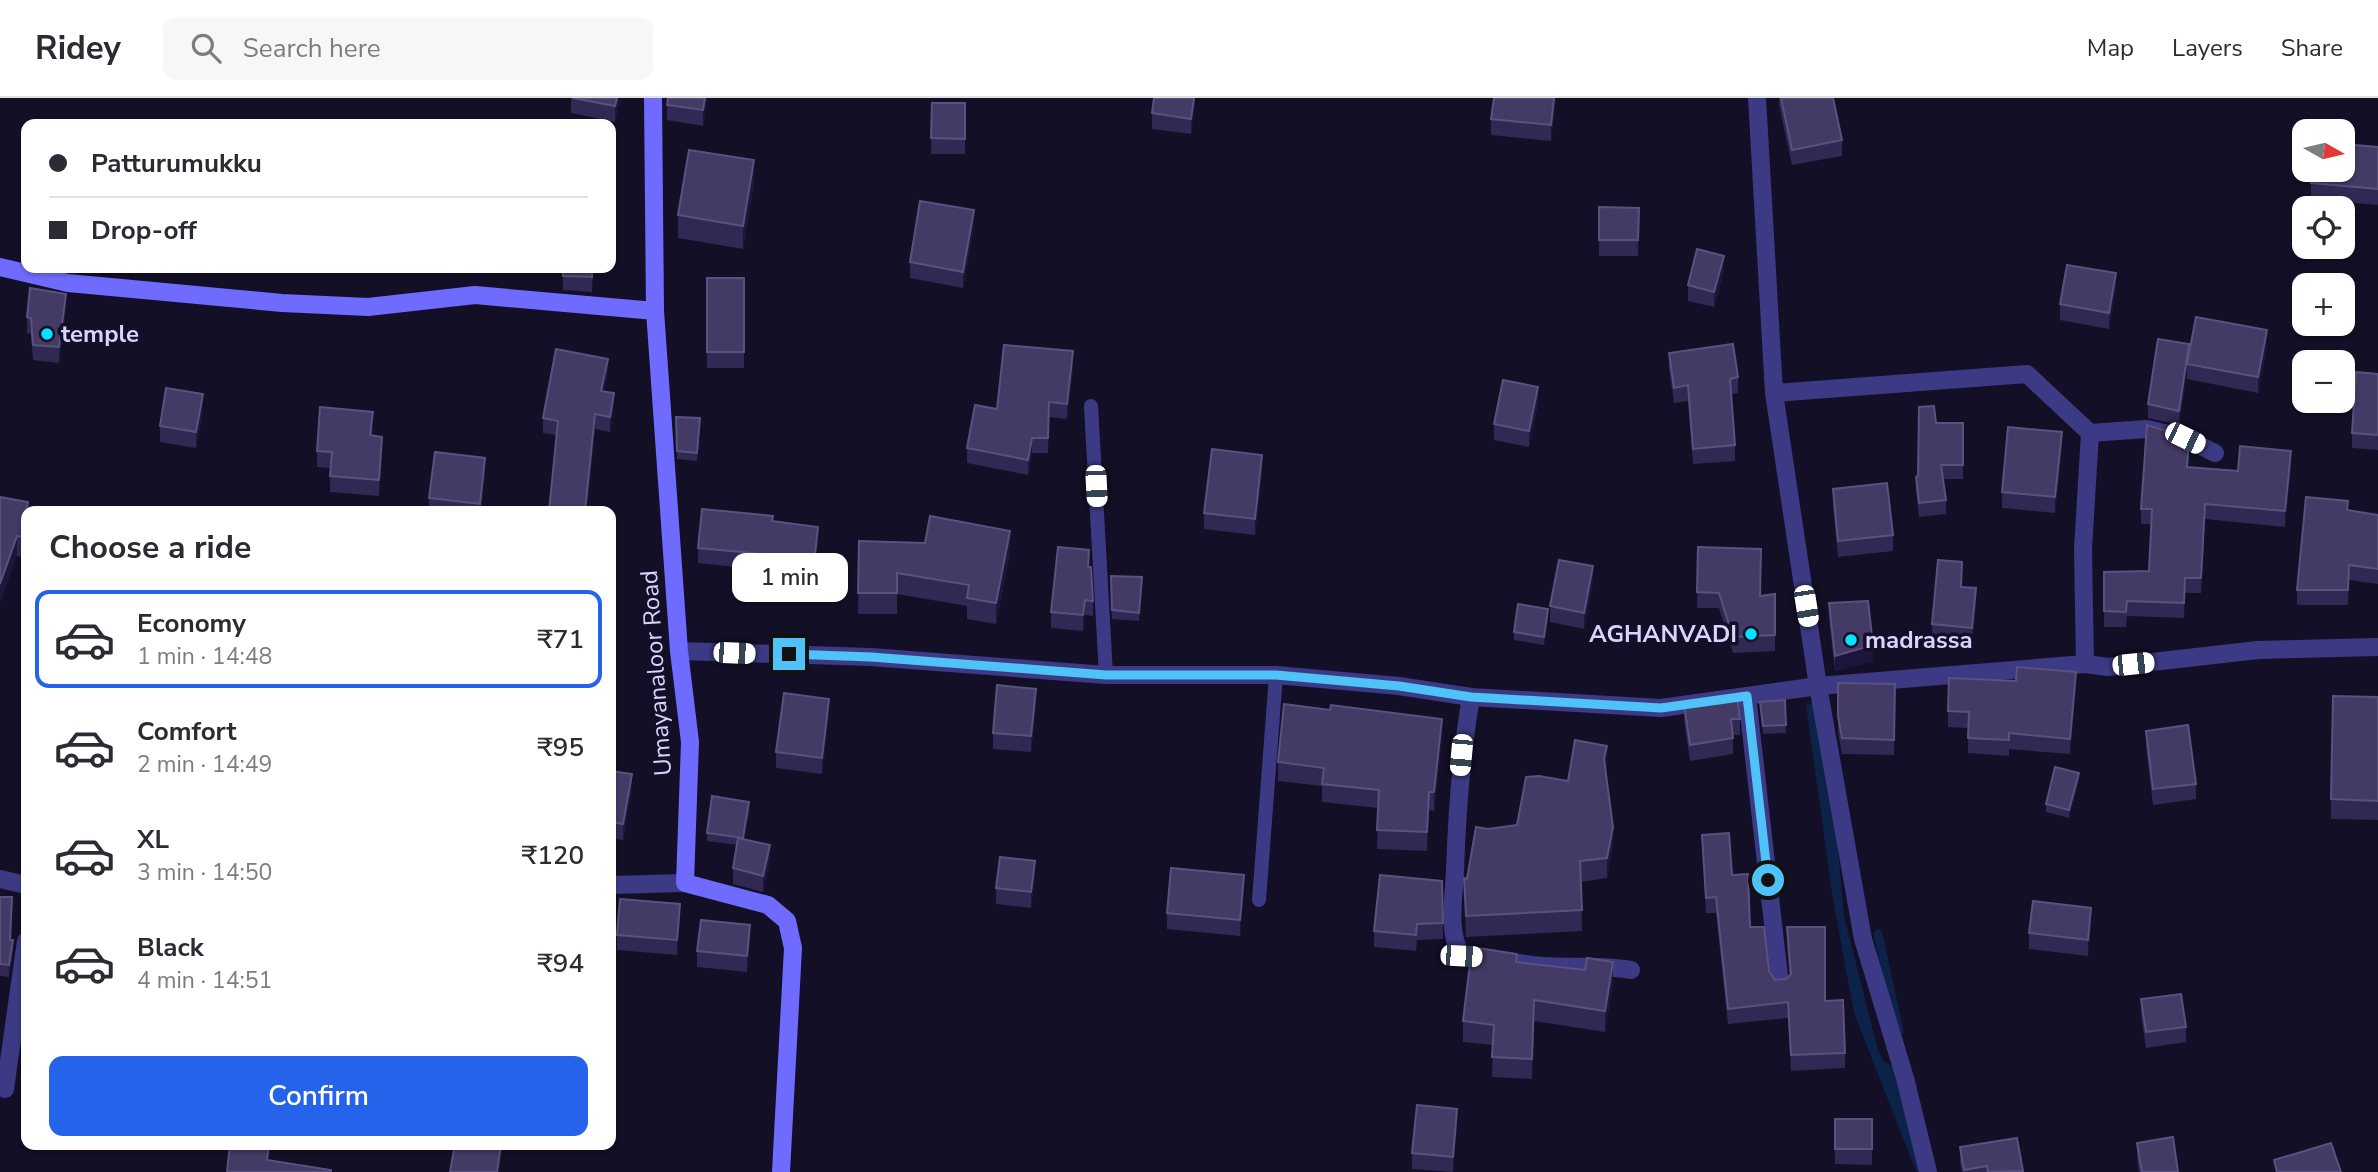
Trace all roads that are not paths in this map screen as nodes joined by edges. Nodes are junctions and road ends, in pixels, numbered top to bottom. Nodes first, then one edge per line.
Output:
1 (653, 98) edge
2 (1757, 98) edge
3 (0, 267) edge
4 (21, 272) edge
5 (26, 273) edge
6 (655, 312) junction
7 (1774, 393) junction
8 (1091, 406) dead end
9 (2090, 433) junction
10 (2215, 453) dead end
11 (2378, 646) edge
12 (679, 651) junction
13 (2085, 664) junction
14 (1106, 675) junction
15 (1276, 675) junction
16 (1818, 686) junction
17 (1747, 696) junction
18 (1471, 697) junction
19 (0, 879) edge
20 (685, 883) junction
21 (21, 884) edge
22 (616, 885) edge
23 (1259, 900) dead end
24 (1631, 970) dead end
25 (21, 976) edge
26 (1780, 985) edge
27 (5, 1088) dead end
28 (781, 1172) edge
29 (1928, 1172) edge

1 - 6 main road, Umayanaloor Road
2 - 7 street
3 - 4 main road
5 - 6 main road
6 - 12 main road, Umayanaloor Road
7 - 9 street
7 - 16 street
8 - 14 lane
9 - 10 street
9 - 13 street
11 - 13 street
12 - 14 street
12 - 20 main road, Umayanaloor Road
13 - 16 street
14 - 15 street
15 - 18 street
15 - 23 lane
16 - 17 street
16 - 29 street
17 - 18 street
17 - 26 street
18 - 24 street
19 - 21 street
20 - 22 street
20 - 28 main road
25 - 27 street

